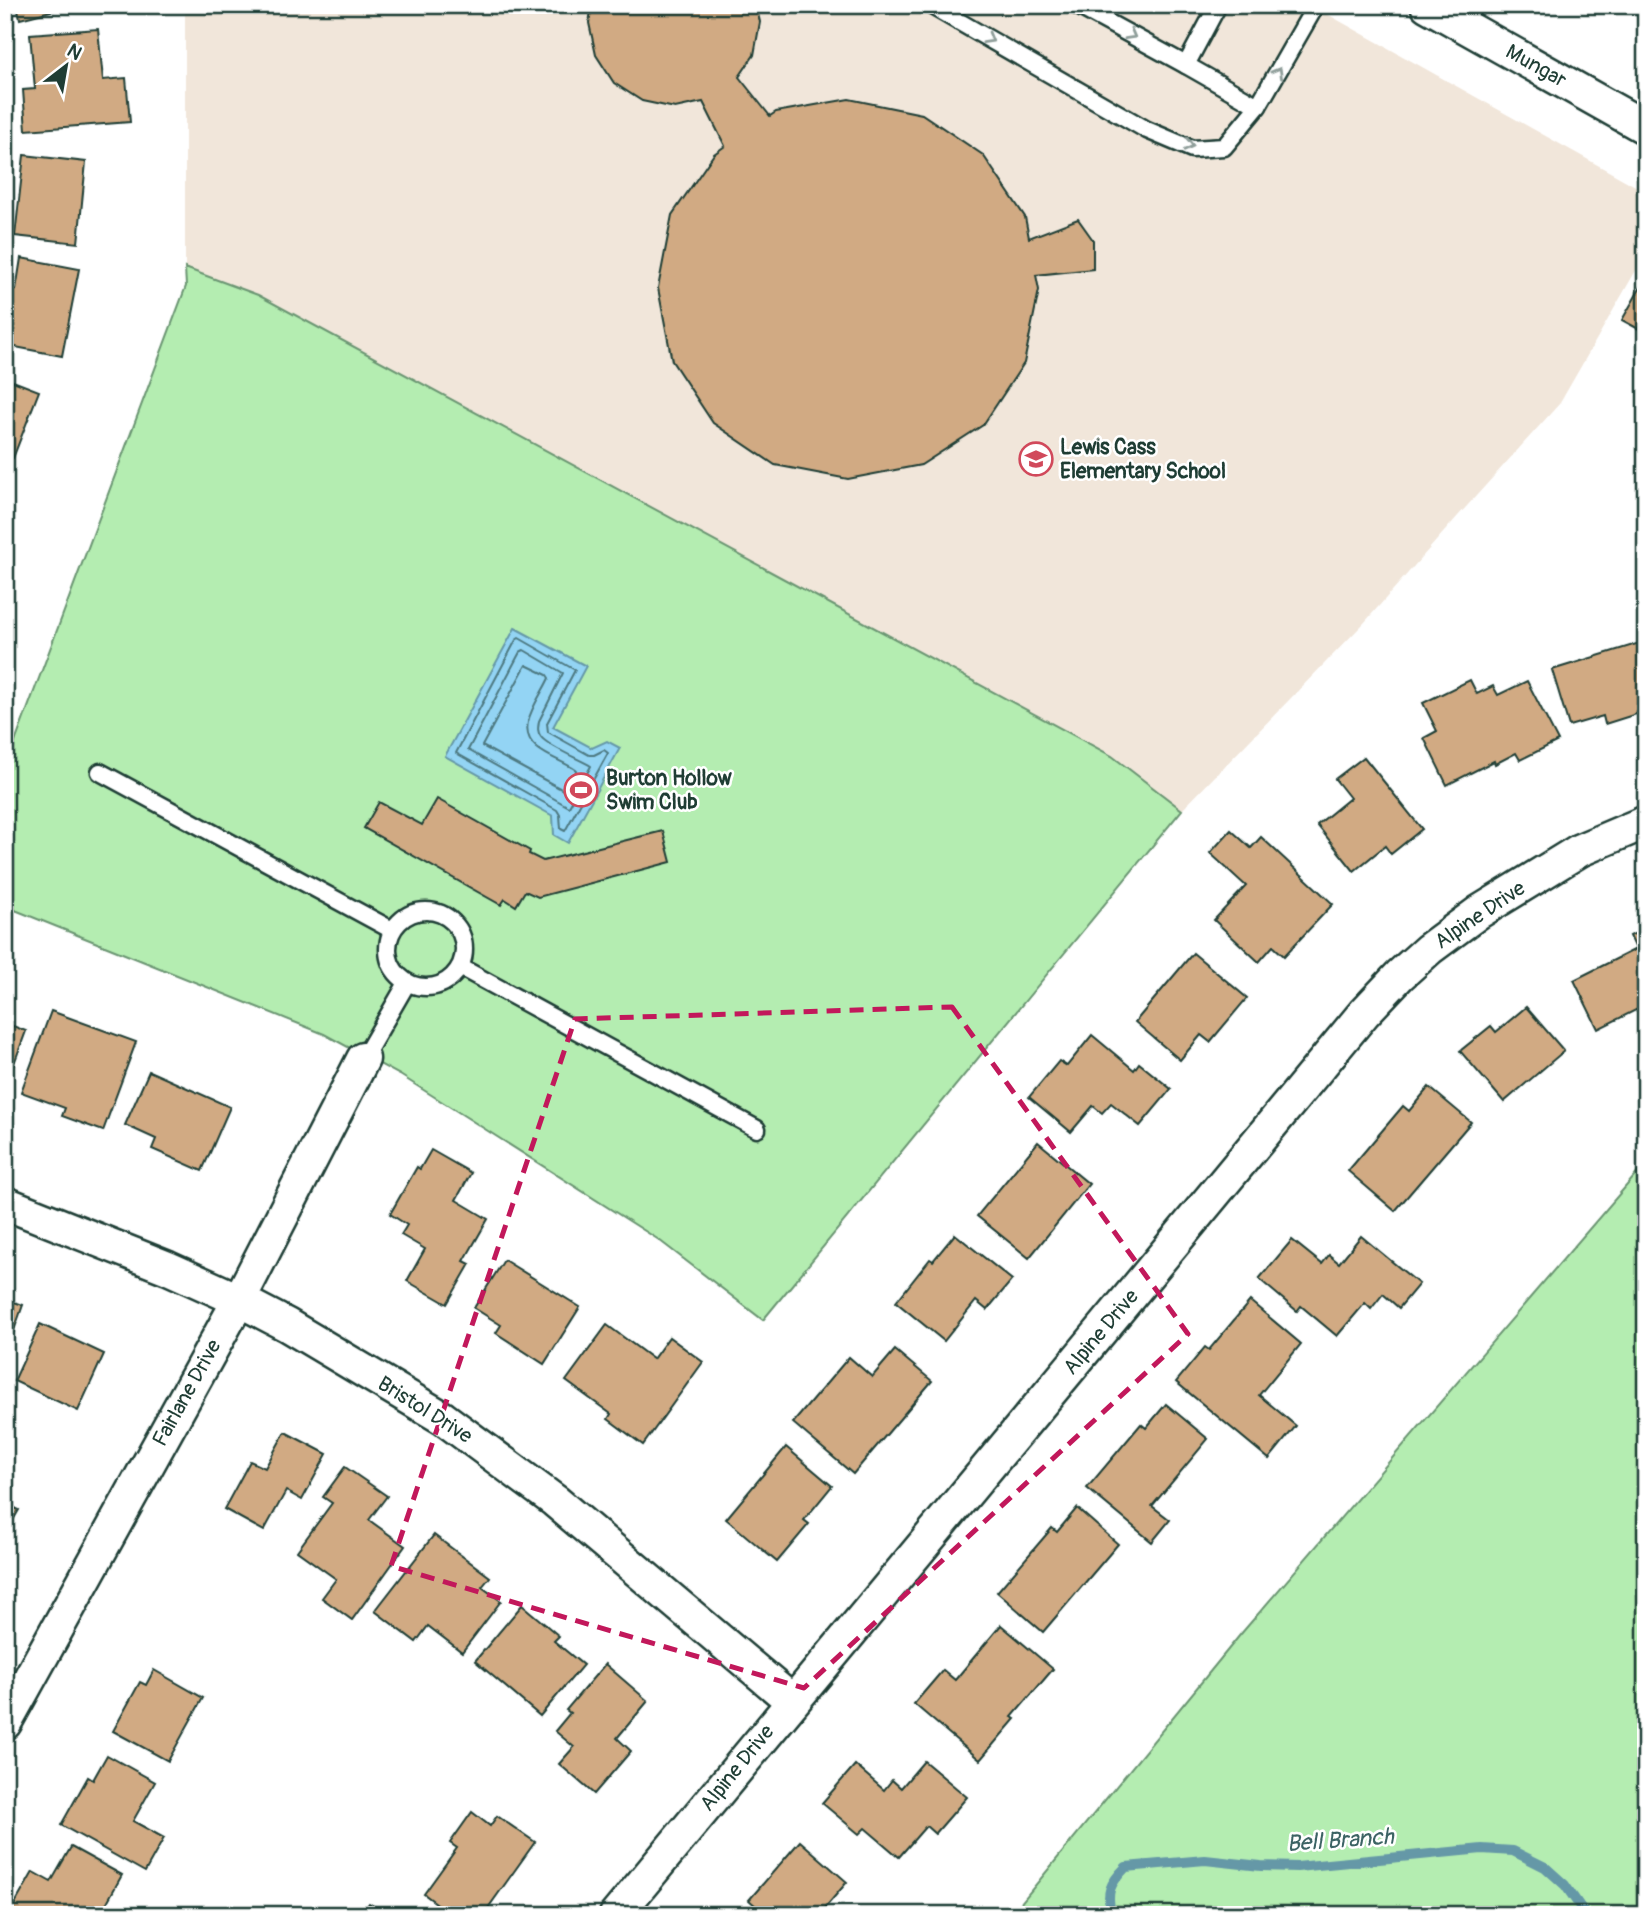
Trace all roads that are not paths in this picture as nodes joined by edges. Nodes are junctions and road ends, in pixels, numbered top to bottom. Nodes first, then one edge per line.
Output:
1 (930, 5) edge
2 (1076, 5) edge
3 (1218, 5) edge
4 (1316, 5) edge
5 (1427, 5) edge
6 (1186, 65) junction
7 (1258, 106) junction
8 (1646, 128) edge
9 (100, 772) dead end
10 (1646, 822) edge
11 (392, 930) junction
12 (460, 967) junction
13 (407, 983) junction
14 (363, 1059) joint
15 (757, 1129) dead end
16 (5, 1203) edge
17 (239, 1300) junction
18 (792, 1701) junction
19 (5, 1723) edge
20 (616, 1915) edge

1 -> 7 lane
2 -> 6 lane
3 - 6 lane
7 -> 4 lane
5 - 8 street, Mungar
6 - 7 lane
9 - 11 lane
10 - 18 street, Alpine Drive
11 - 12 lane
11 - 13 lane
12 - 13 lane
12 - 15 lane
13 - 14 lane
14 - 17 street, Fairlane Drive
16 - 17 street, Bristol Drive
17 - 18 street, Bristol Drive
17 - 19 street, Fairlane Drive
18 - 20 street, Alpine Drive

